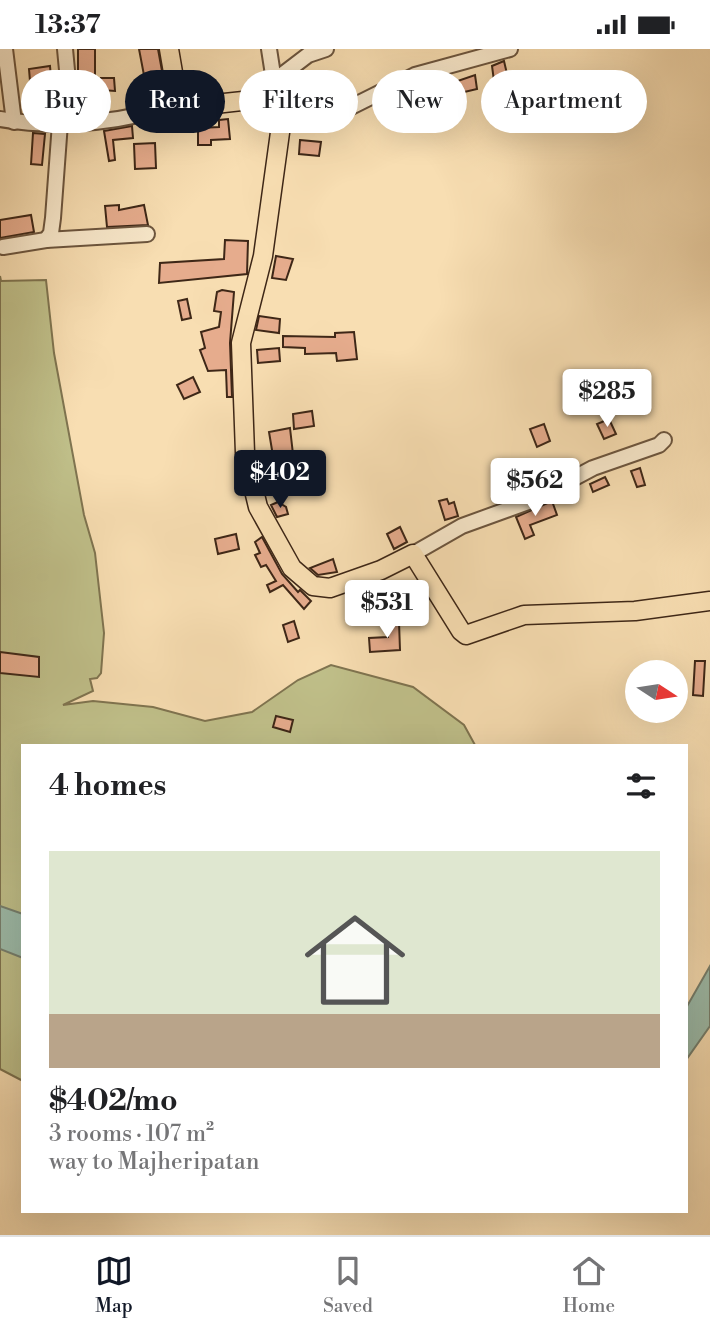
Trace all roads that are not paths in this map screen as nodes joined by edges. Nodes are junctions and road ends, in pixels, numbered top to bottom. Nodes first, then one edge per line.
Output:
1 (5, 49) edge
2 (65, 49) edge
3 (169, 49) edge
4 (269, 49) edge
5 (326, 49) edge
6 (510, 49) edge
7 (65, 70) edge
8 (173, 70) edge
9 (272, 70) edge
10 (288, 70) edge
11 (358, 104) edge
12 (7, 121) edge
13 (65, 133) edge
14 (280, 133) edge
15 (147, 234) dead end
16 (46, 240) junction
17 (3, 247) dead end
18 (664, 440) dead end
19 (413, 554) junction
20 (710, 601) edge

1 - 12 street
2 - 7 street
3 - 8 main road
4 - 9 street
5 - 10 street
6 - 11 street
13 - 16 street
14 - 19 main road
15 - 16 street
16 - 17 street
18 - 19 street
19 - 20 main road

